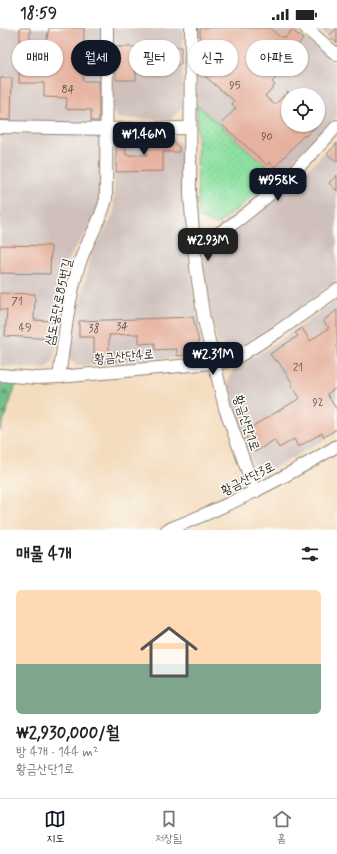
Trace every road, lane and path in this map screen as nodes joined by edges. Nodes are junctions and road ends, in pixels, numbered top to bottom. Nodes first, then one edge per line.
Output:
1 (106, 28) edge
2 (191, 28) edge
3 (306, 28) edge
4 (337, 55) edge
5 (337, 126) edge
6 (0, 127) edge
7 (189, 128) junction
8 (107, 129) junction
9 (194, 248) junction
10 (337, 290) edge
11 (214, 364) junction
12 (0, 375) edge
13 (60, 376) junction
14 (337, 446) edge
15 (255, 492) junction
16 (167, 530) edge

1 - 8 street, 삼도공단로85번길
2 - 7 street, 황금산단1로
3 - 4 street
5 - 9 street
6 - 8 street
7 - 8 street
7 - 9 street, 황금산단1로
8 - 13 street, 삼도공단로85번길
9 - 11 street, 황금산단1로
10 - 11 street, 황금산단4로
11 - 13 street, 황금산단4로
11 - 15 street, 황금산단1로
12 - 13 street
14 - 15 street, 황금산단3로
15 - 16 street, 황금산단3로

